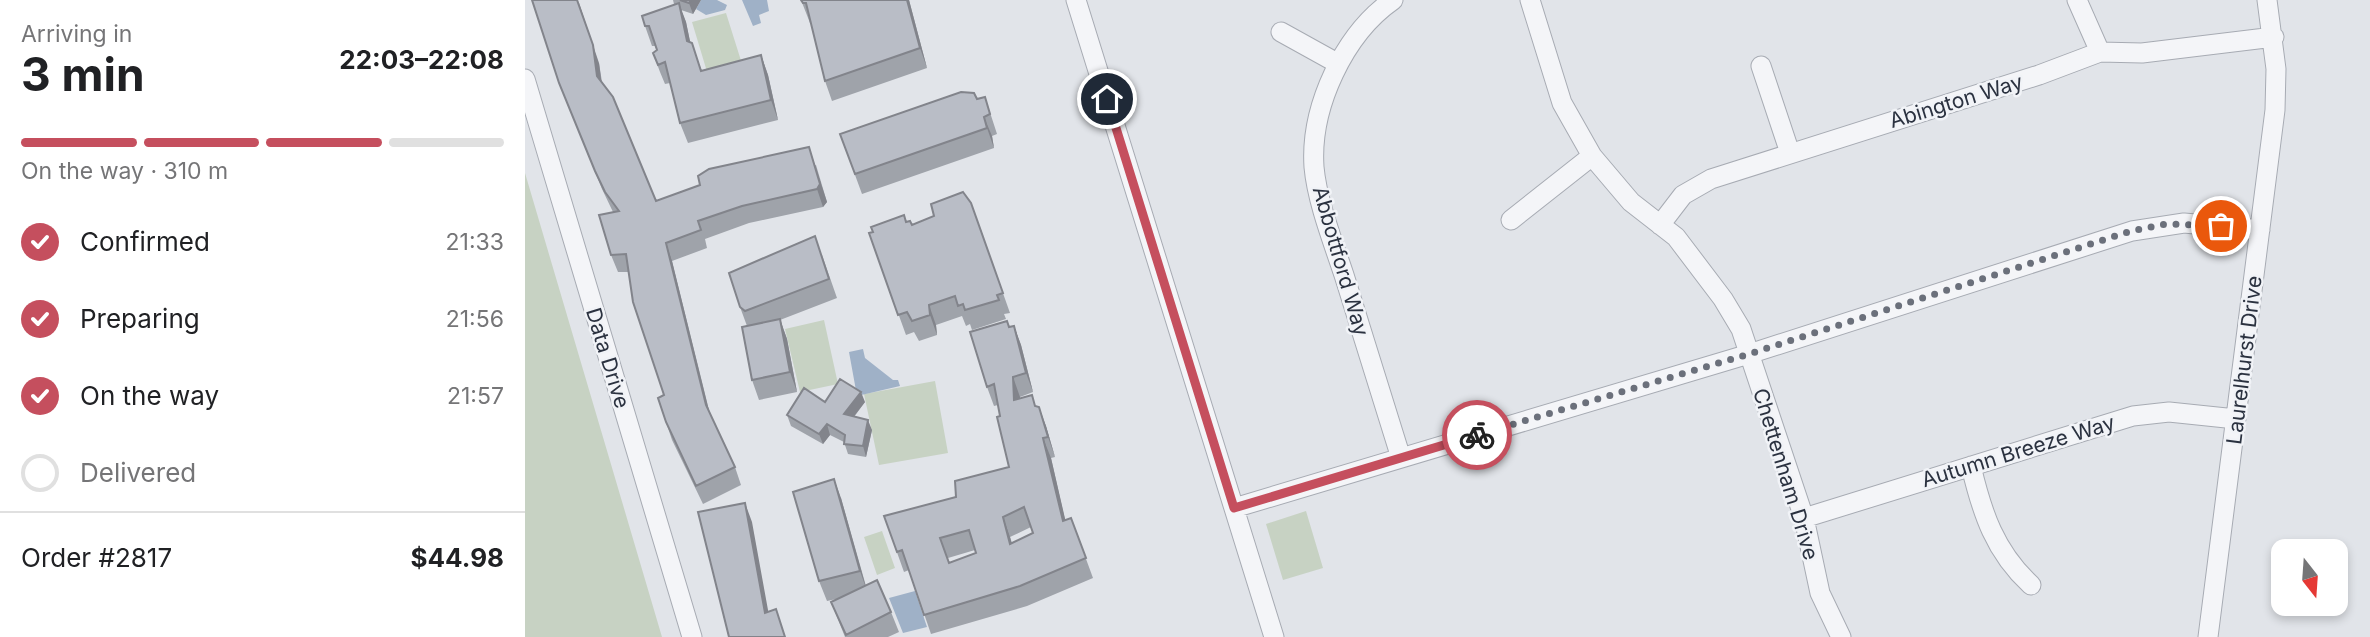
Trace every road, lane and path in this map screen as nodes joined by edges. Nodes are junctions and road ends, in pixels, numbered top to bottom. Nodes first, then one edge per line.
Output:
1 (1076, 0) edge
2 (1393, 0) edge
3 (1530, 0) edge
4 (2077, 0) edge
5 (2267, 0) edge
6 (1281, 32) dead end
7 (2274, 37) junction
8 (2100, 52) junction
9 (1337, 63) junction
10 (1761, 66) dead end
11 (525, 79) edge
12 (1790, 153) junction
13 (1592, 156) junction
14 (1511, 220) dead end
15 (1660, 225) junction
16 (2260, 230) junction
17 (1749, 354) junction
18 (2237, 419) junction
19 (1401, 458) junction
20 (1971, 466) junction
21 (1234, 508) junction
22 (1804, 518) junction
23 (2031, 585) dead end
24 (692, 637) edge
25 (1275, 637) edge
26 (1841, 637) edge
27 (2207, 637) edge

1 - 21 street
2 - 9 street, Abbottford Way
3 - 13 street, Chettenham Drive
4 - 8 street
5 - 7 street, Laurelhurst Drive
6 - 9 street
7 - 8 street, Abington Way
7 - 16 street, Laurelhurst Drive
8 - 12 street, Abington Way
9 - 19 street, Abbottford Way
10 - 12 street
11 - 24 street, Data Drive
12 - 15 street, Abington Way
13 - 14 street
13 - 15 street, Chettenham Drive
15 - 17 street, Chettenham Drive
16 - 17 street
16 - 18 street, Laurelhurst Drive
17 - 19 street
17 - 22 street, Chettenham Drive
18 - 20 street, Autumn Breeze Way
18 - 27 street, Laurelhurst Drive
19 - 21 street
20 - 22 street, Autumn Breeze Way
20 - 23 street
21 - 25 street
22 - 26 street, Chettenham Drive

